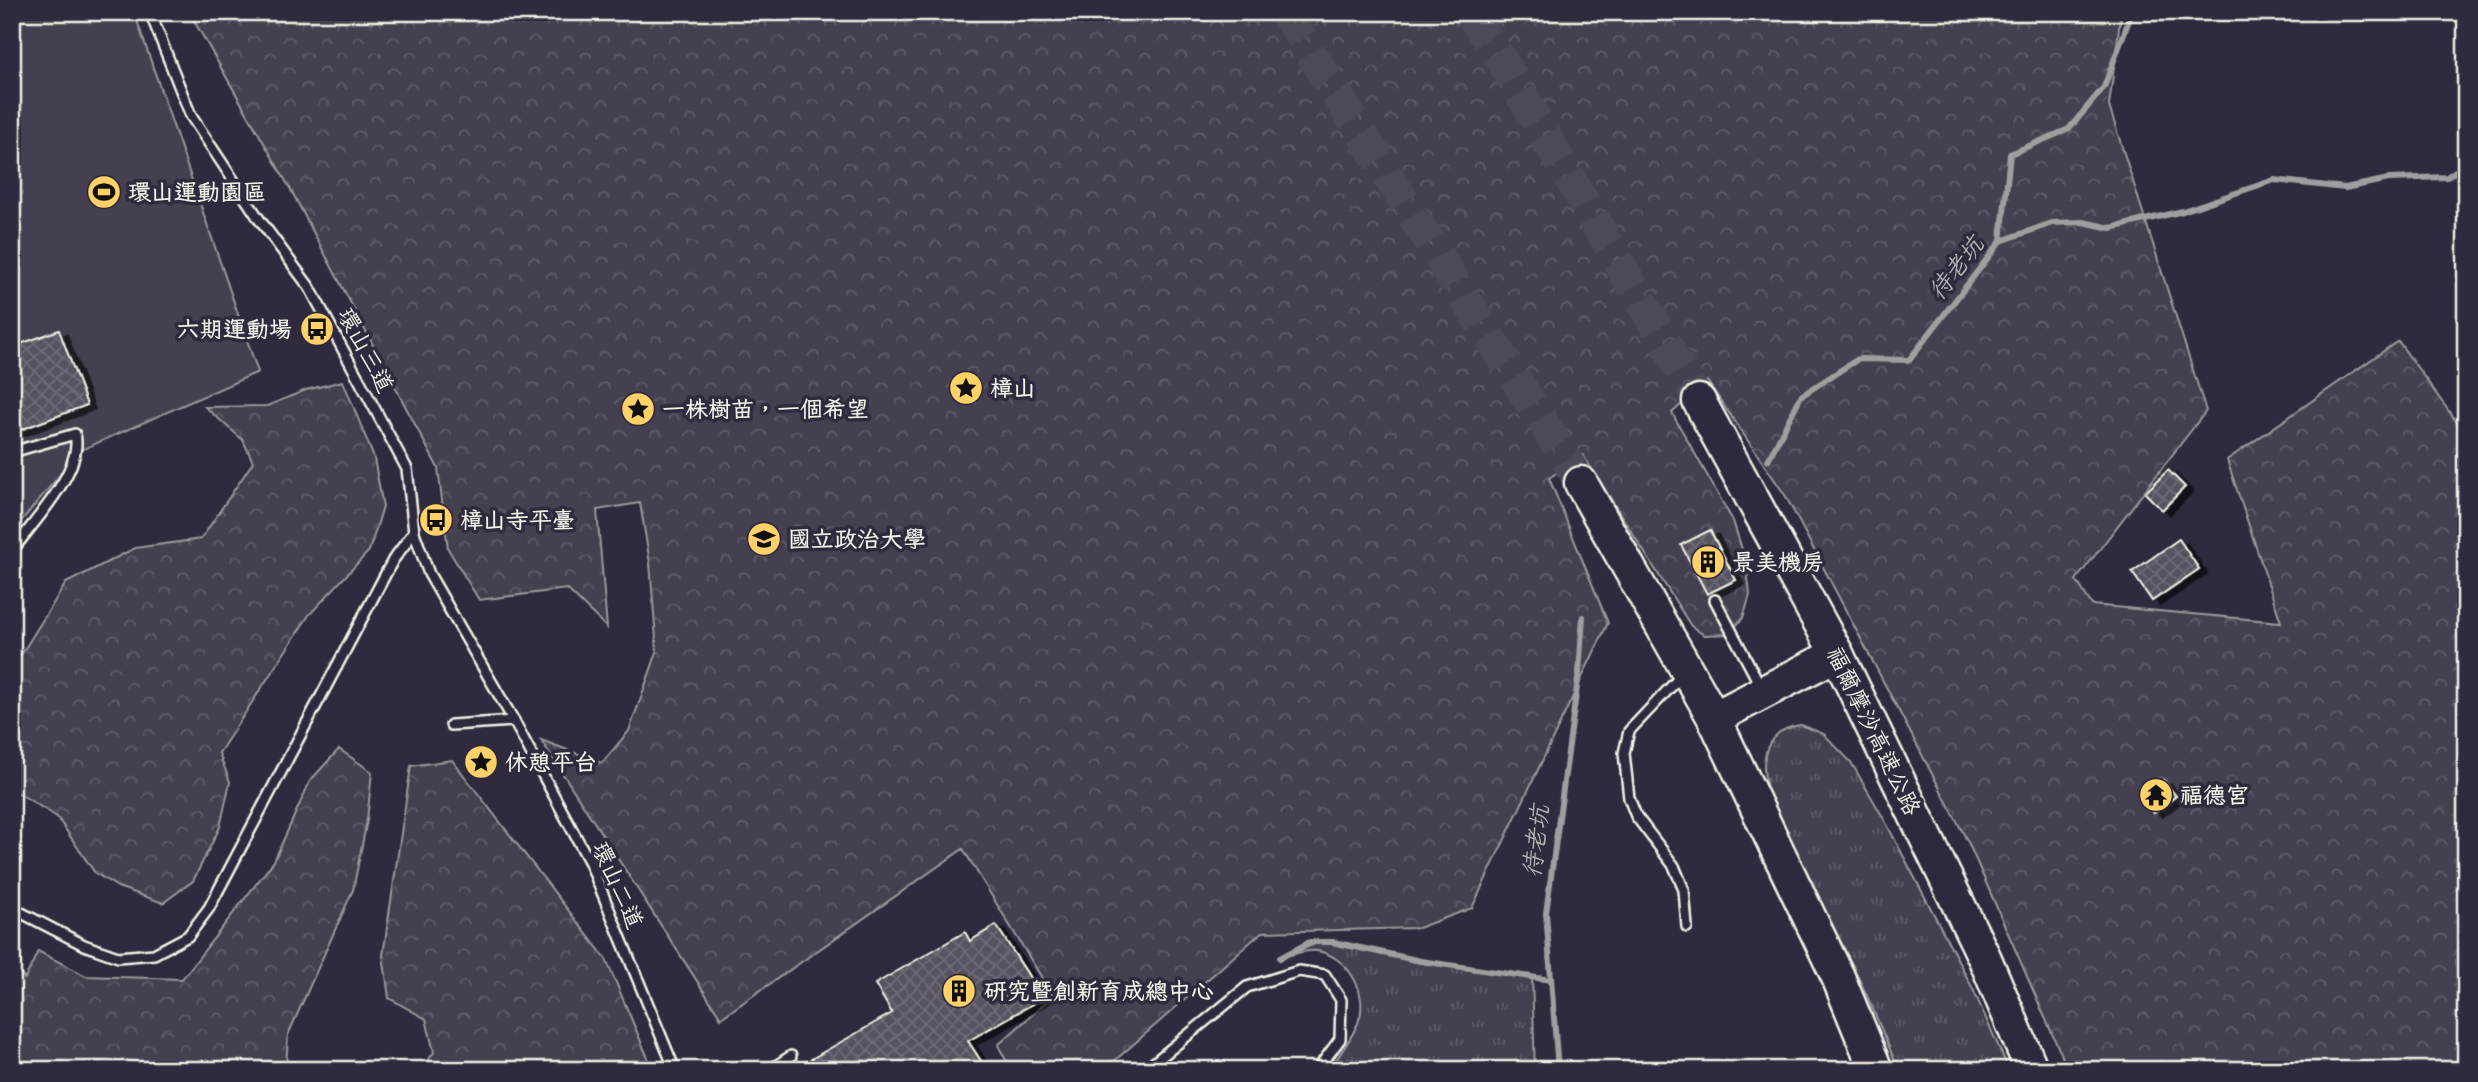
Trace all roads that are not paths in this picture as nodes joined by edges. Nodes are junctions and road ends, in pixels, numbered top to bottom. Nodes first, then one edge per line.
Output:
1 (150, 12) edge
2 (1699, 401) tunnel mouth
3 (12, 452) edge
4 (1581, 483) tunnel mouth
5 (414, 532) junction
6 (12, 551) edge
7 (1715, 600) dead end
8 (1837, 654) junction
9 (1686, 670) junction
10 (1763, 692) junction
11 (1714, 718) junction
12 (514, 721) junction
13 (451, 726) dead end
14 (12, 908) edge
15 (1687, 927) dead end
16 (791, 1056) dead end
17 (675, 1070) edge
18 (770, 1070) edge
19 (1145, 1070) edge
20 (1317, 1070) edge
21 (1876, 1070) edge
22 (2032, 1070) edge

1 - 5 lane, 環山三道
2 - 8 highway, 福爾摩沙高速公路
3 - 6 lane
4 - 9 highway
5 - 12 lane, 環山三道
5 - 14 lane
7 - 10 lane
8 - 10 highway
8 - 22 highway, 福爾摩沙高速公路
9 - 11 highway
9 - 15 lane
10 - 11 highway
11 - 21 highway
12 - 13 lane
12 - 17 lane, 環山二道
16 - 18 lane
19 - 20 lane

